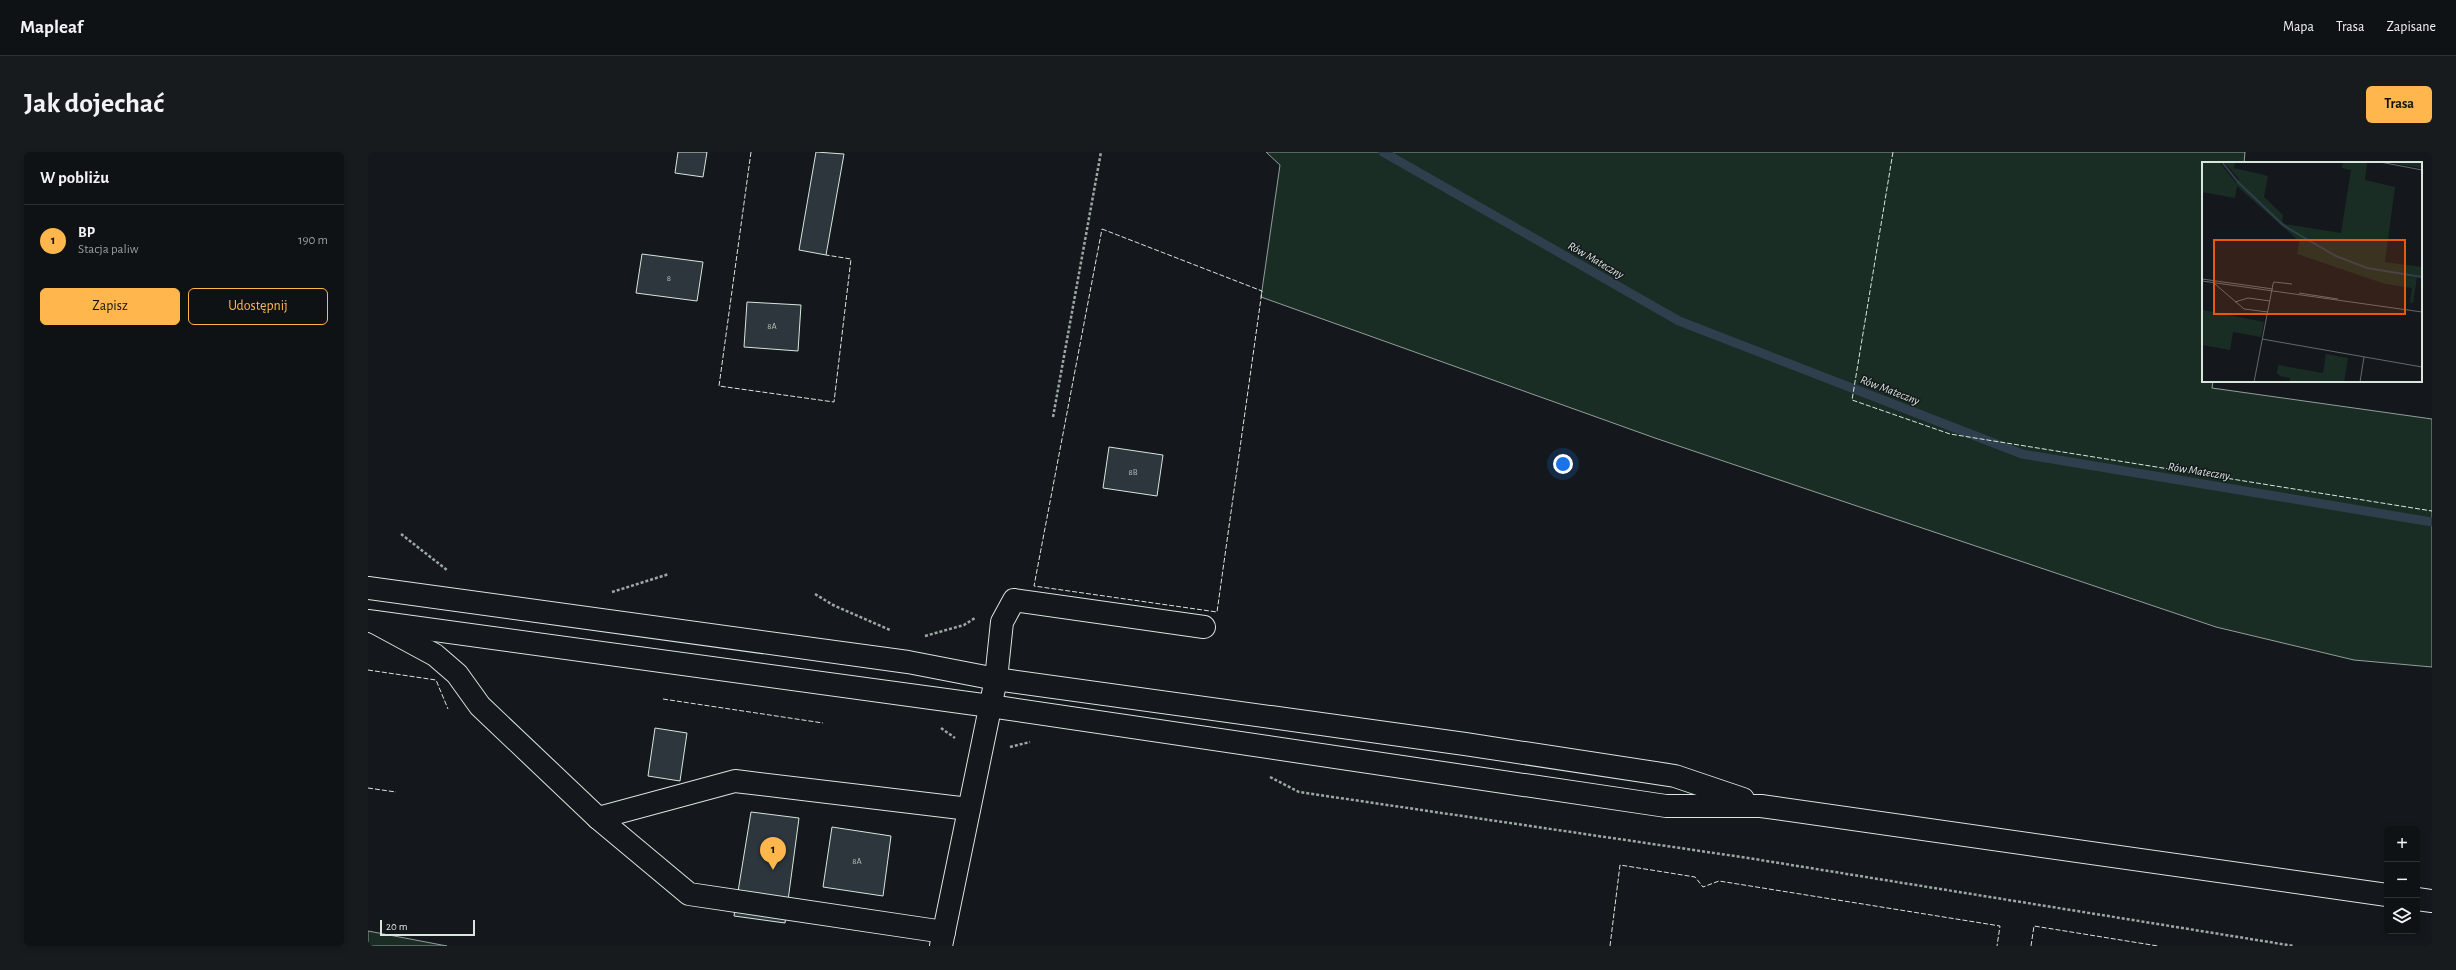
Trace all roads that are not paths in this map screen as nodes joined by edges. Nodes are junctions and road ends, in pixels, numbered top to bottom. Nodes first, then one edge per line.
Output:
1 (368, 588) edge
2 (371, 622) edge
3 (1204, 628) dead end
4 (996, 679) junction
5 (990, 706) junction
6 (1761, 806) junction
7 (969, 809) junction
8 (598, 818) junction
9 (2384, 894) edge
10 (2420, 899) edge
11 (2432, 901) edge
12 (943, 939) edge

1 - 4 main road
2 - 5 main road
2 - 8 main road
3 - 4 main road
4 - 5 main road
4 - 6 main road
5 - 6 main road
5 - 7 main road
6 - 9 main road
7 - 8 main road
7 - 12 main road
8 - 12 main road
10 - 11 main road

